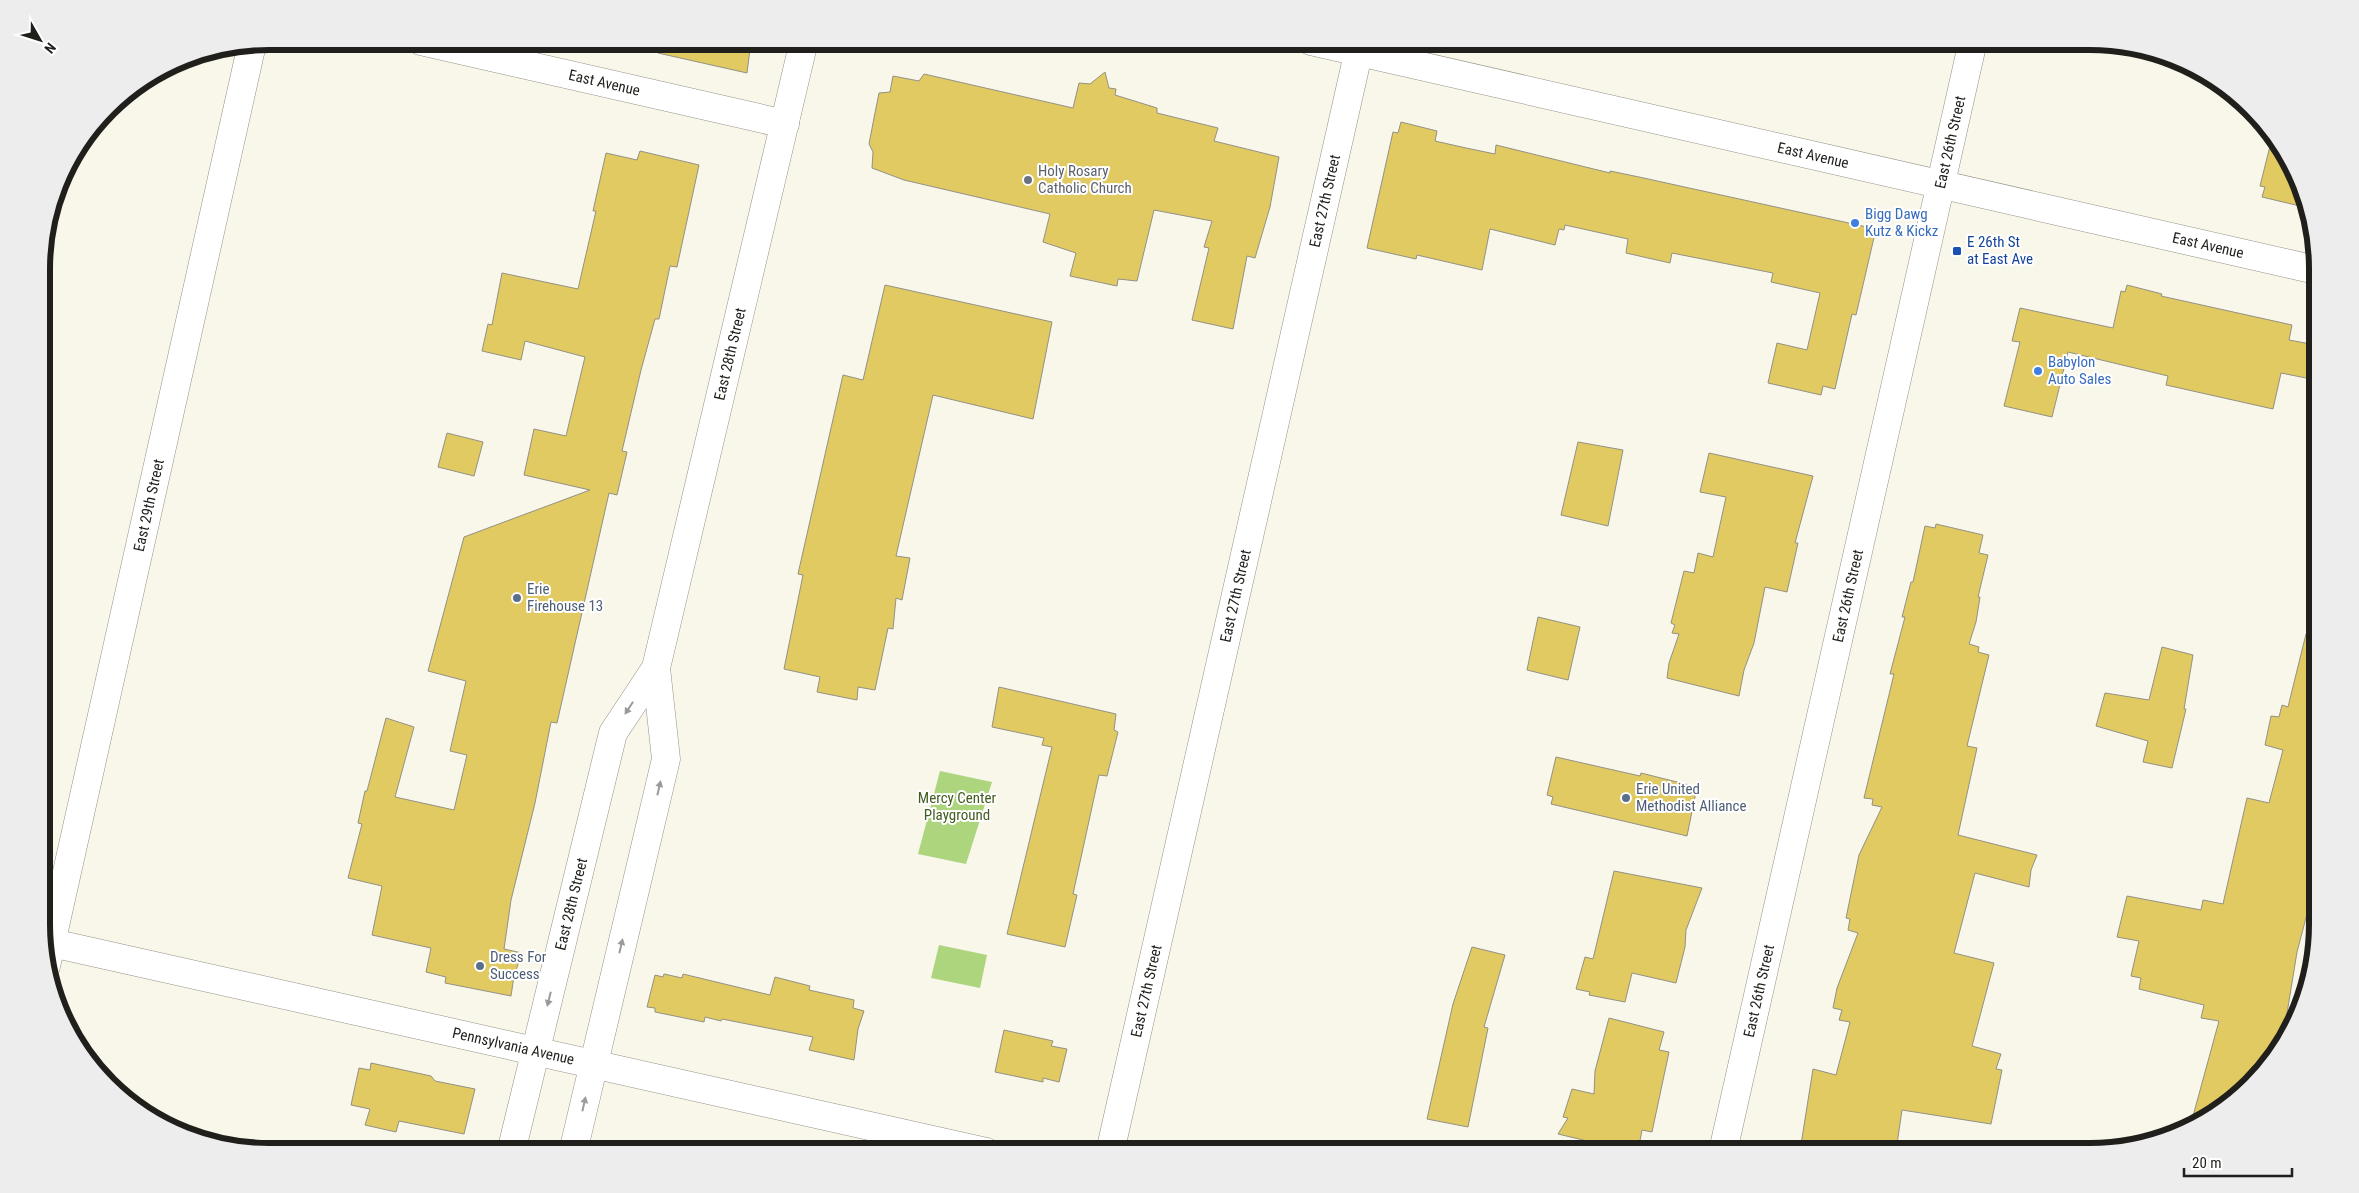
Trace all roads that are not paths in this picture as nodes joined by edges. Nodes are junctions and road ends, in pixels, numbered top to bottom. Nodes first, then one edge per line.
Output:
1 (251, 50) edge
2 (498, 50) edge
3 (802, 50) edge
4 (1359, 50) edge
5 (1373, 50) edge
6 (1971, 50) edge
7 (785, 124) junction
8 (1941, 185) junction
9 (2309, 268) edge
10 (656, 668) junction
11 (50, 937) edge
12 (52, 951) edge
13 (536, 1051) junction
14 (594, 1064) junction
15 (513, 1143) edge
16 (575, 1143) edge
17 (946, 1143) edge
18 (1112, 1143) edge
19 (1725, 1143) edge

1 - 11 street, East 29th Street
2 - 7 street, East Avenue
3 - 7 street, East 28th Street
4 - 18 street, East 27th Street
5 - 8 street, East Avenue
6 - 8 street, East 26th Street
7 - 10 street, East 28th Street
8 - 9 street, East Avenue
8 - 19 street, East 26th Street
10 -> 13 street, East 28th Street
14 -> 10 street, East 28th Street
12 - 13 street, Pennsylvania Avenue
13 - 14 street, Pennsylvania Avenue
13 - 15 street, East 28th Street
16 -> 14 street, East 28th Street
14 - 17 street, Pennsylvania Avenue

